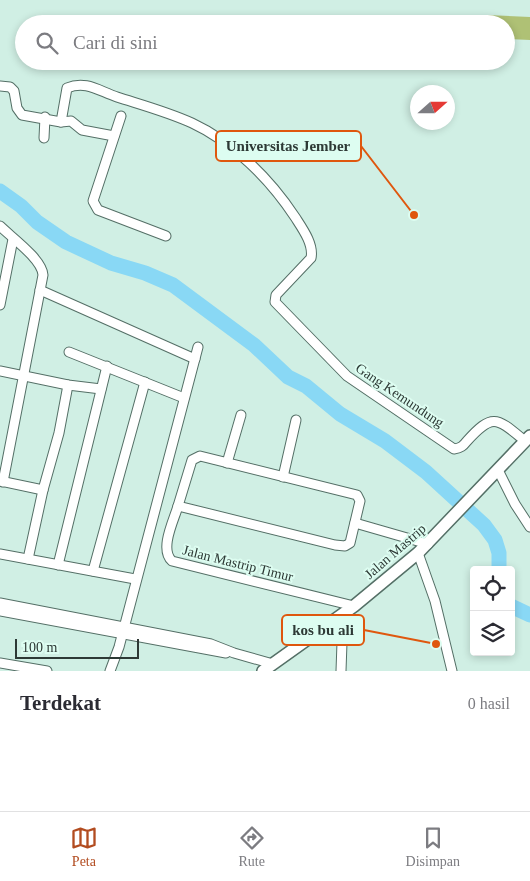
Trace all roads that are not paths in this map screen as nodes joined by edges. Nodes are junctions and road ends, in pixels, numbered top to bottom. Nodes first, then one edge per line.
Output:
1 (0, 86) edge
2 (121, 116) dead end
3 (45, 117) junction
4 (61, 122) junction
5 (114, 136) junction
6 (44, 138) dead end
7 (0, 226) edge
8 (166, 236) dead end
9 (13, 239) junction
10 (40, 290) junction
11 (0, 304) edge
12 (198, 347) dead end
13 (69, 352) dead end
14 (195, 359) junction
15 (106, 366) junction
16 (0, 371) edge
17 (24, 376) junction
18 (145, 382) junction
19 (68, 386) junction
20 (101, 389) junction
21 (184, 398) junction
22 (240, 414) dead end
23 (296, 420) dead end
24 (524, 437) edge
25 (227, 463) junction
26 (498, 470) junction
27 (283, 476) junction
28 (1, 482) edge
29 (43, 490) junction
30 (178, 506) junction
31 (356, 523) junction
32 (530, 526) edge
33 (428, 544) junction
34 (418, 553) junction
35 (0, 554) edge
36 (28, 559) junction
37 (58, 565) junction
38 (93, 571) junction
39 (135, 579) junction
40 (0, 604) edge
41 (354, 606) junction
42 (0, 611) edge
43 (38, 614) junction
44 (343, 614) junction
45 (124, 630) junction
46 (0, 663) edge
47 (273, 664) junction
48 (47, 671) edge
49 (110, 671) edge
50 (263, 671) edge
51 (341, 671) edge
52 (452, 671) edge

1 - 3 street
2 - 5 street
3 - 4 street
3 - 6 street
4 - 5 street
4 - 24 street, Gang Kemundung
5 - 8 street
7 - 9 street
9 - 10 street
9 - 11 street
10 - 14 street
10 - 17 street
12 - 14 street
13 - 15 street
14 - 21 street
15 - 18 street
15 - 20 street
16 - 17 street
17 - 19 street
17 - 28 street
18 - 21 street
18 - 38 street
19 - 20 street
19 - 29 street
20 - 37 street
21 - 39 street
22 - 25 street
23 - 27 street
24 - 26 main road, Jalan Mastrip
25 - 27 street
25 - 30 street
26 - 32 street
26 - 33 main road, Jalan Mastrip
27 - 31 street
28 - 29 street
29 - 36 street
30 - 31 street
30 - 41 street, Jalan Mastrip Timur
31 - 33 street
33 - 34 main road, Jalan Mastrip
34 - 41 main road, Jalan Mastrip
34 - 52 street
35 - 36 street
36 - 37 street
37 - 38 street
38 - 39 street
39 - 45 street
40 - 43 street
41 - 44 main road, Jalan Mastrip
42 - 43 street
43 - 45 street
44 - 47 main road, Jalan Mastrip
44 - 51 street
45 - 47 street
45 - 49 street
46 - 48 street
47 - 50 main road, Jalan Mastrip

